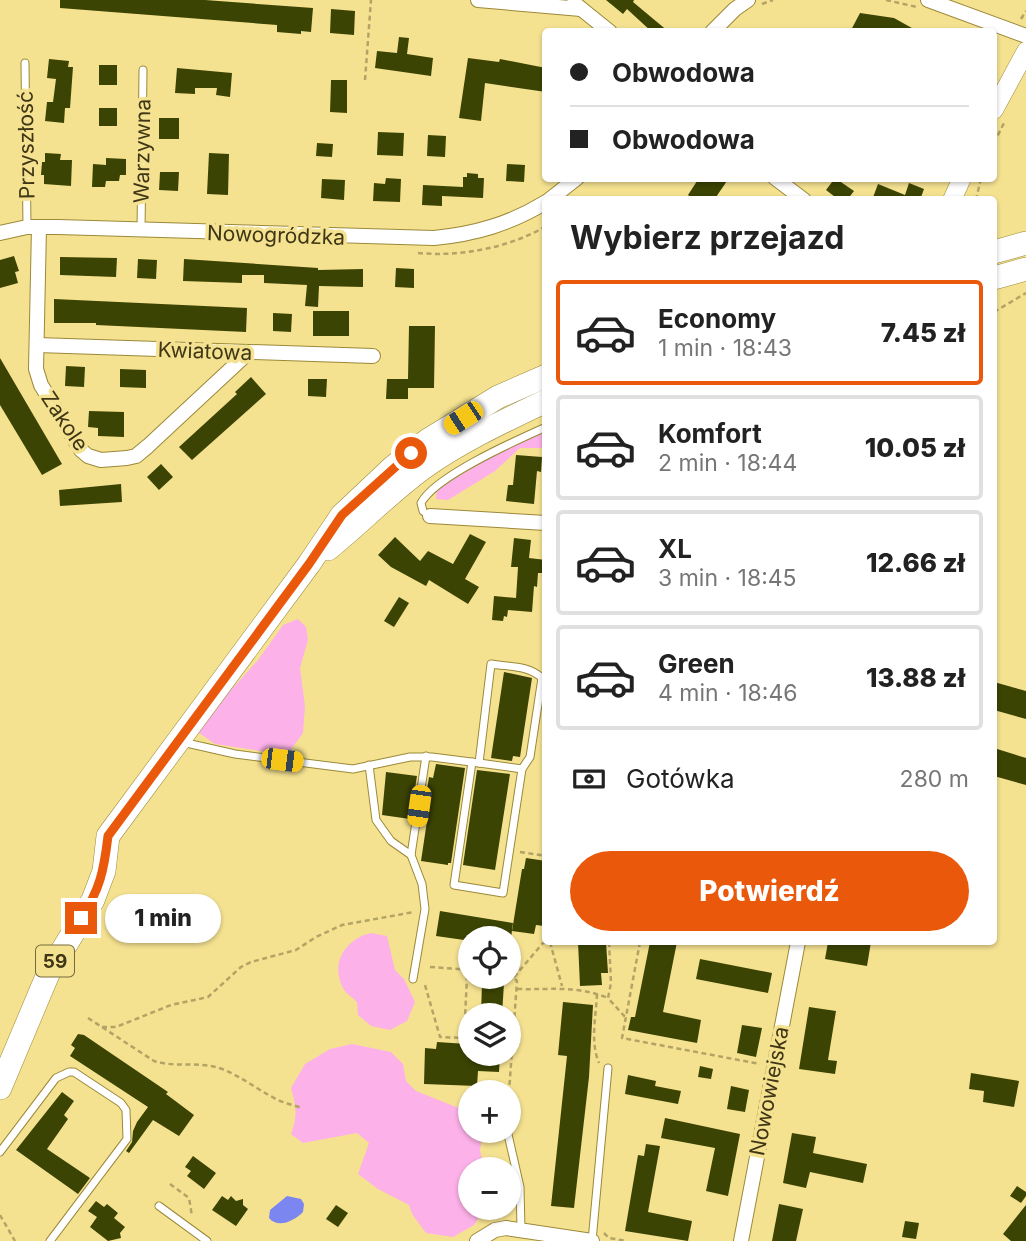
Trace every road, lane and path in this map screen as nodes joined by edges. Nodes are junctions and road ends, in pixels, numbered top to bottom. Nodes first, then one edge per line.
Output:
1 (371, 0) edge
2 (478, 0) edge
3 (748, 0) edge
4 (928, 0) edge
5 (576, 5) edge
6 (605, 28) edge
7 (716, 28) edge
8 (1026, 36) edge
9 (1026, 51) edge
10 (25, 63) dead end
11 (143, 70) dead end
12 (365, 80) dead end
13 (997, 104) edge
14 (573, 182) edge
15 (780, 182) edge
16 (555, 196) edge
17 (799, 196) edge
18 (542, 204) edge
19 (33, 227) junction
20 (141, 231) junction
21 (0, 233) edge
22 (1026, 243) edge
23 (997, 251) edge
24 (1026, 269) edge
25 (997, 277) edge
26 (1026, 293) edge
27 (997, 310) edge
28 (37, 345) junction
29 (249, 352) junction
30 (373, 356) dead end
31 (542, 378) edge
32 (542, 403) edge
33 (542, 429) edge
34 (430, 516) joint
35 (542, 523) edge
36 (309, 564) junction
37 (542, 677) edge
38 (542, 690) edge
39 (177, 741) junction
40 (426, 756) junction
41 (475, 762) junction
42 (369, 765) junction
43 (522, 769) junction
44 (509, 850) junction
45 (411, 855) junction
46 (542, 855) edge
47 (425, 909) junction
48 (542, 944) edge
49 (550, 945) edge
50 (609, 945) edge
51 (639, 945) edge
52 (797, 945) edge
53 (430, 967) dead end
54 (521, 969) edge
55 (458, 970) edge
56 (413, 979) dead end
57 (425, 985) dead end
58 (562, 987) junction
59 (466, 989) edge
60 (517, 989) joint
61 (608, 998) junction
62 (88, 1018) dead end
63 (626, 1018) junction
64 (102, 1027) junction
65 (764, 1065) dead end
66 (608, 1068) dead end
67 (510, 1080) edge
68 (0, 1088) edge
69 (302, 1108) dead end
70 (510, 1143) edge
71 (0, 1152) edge
72 (170, 1184) dead end
73 (159, 1206) dead end
74 (0, 1216) edge
75 (194, 1222) dead end
76 (601, 1228) dead end
77 (521, 1229) junction
78 (585, 1240) edge
79 (15, 1241) edge
80 (50, 1241) edge
81 (207, 1241) edge
82 (477, 1241) edge
83 (627, 1241) edge
84 (741, 1241) edge

1 - 12 path
2 - 5 street
3 - 7 street
4 - 8 street
5 - 6 street
9 - 13 street
10 - 19 lane, Przyszłość
11 - 20 lane, Warzywna
14 - 16 street, Nowogródzka
15 - 17 street
18 - 20 street, Nowogródzka
19 - 20 street, Nowogródzka
19 - 21 street, Nowogródzka
19 - 28 street, Zakole
22 - 23 main road
24 - 25 main road
26 - 27 path
28 - 29 street, Kwiatowa
28 - 29 street, Zakole
29 - 30 street, Kwiatowa
31 - 36 main road, 59
32 - 36 main road, 59
33 - 34 lane
34 - 35 street
36 - 39 main road, 59
37 - 41 lane
38 - 43 lane
39 - 42 lane
39 - 68 main road, 59
40 - 41 lane
40 - 42 lane
40 - 45 lane
41 - 43 lane
41 - 44 lane
42 - 45 lane
43 - 44 lane
44 - 46 path
45 - 47 lane
47 - 56 lane
47 - 64 path
48 - 54 path
49 - 58 path
50 - 61 path
51 - 63 path
52 - 84 street, Nowowiejska
53 - 55 path
57 - 59 path
58 - 60 path
58 - 61 path
60 - 67 path
61 - 63 path
62 - 64 path
63 - 65 path
64 - 69 path
66 - 78 lane
70 - 77 lane
71 - 80 lane
72 - 75 path
73 - 81 lane
74 - 79 path
76 - 83 path
77 - 78 street
77 - 82 street

